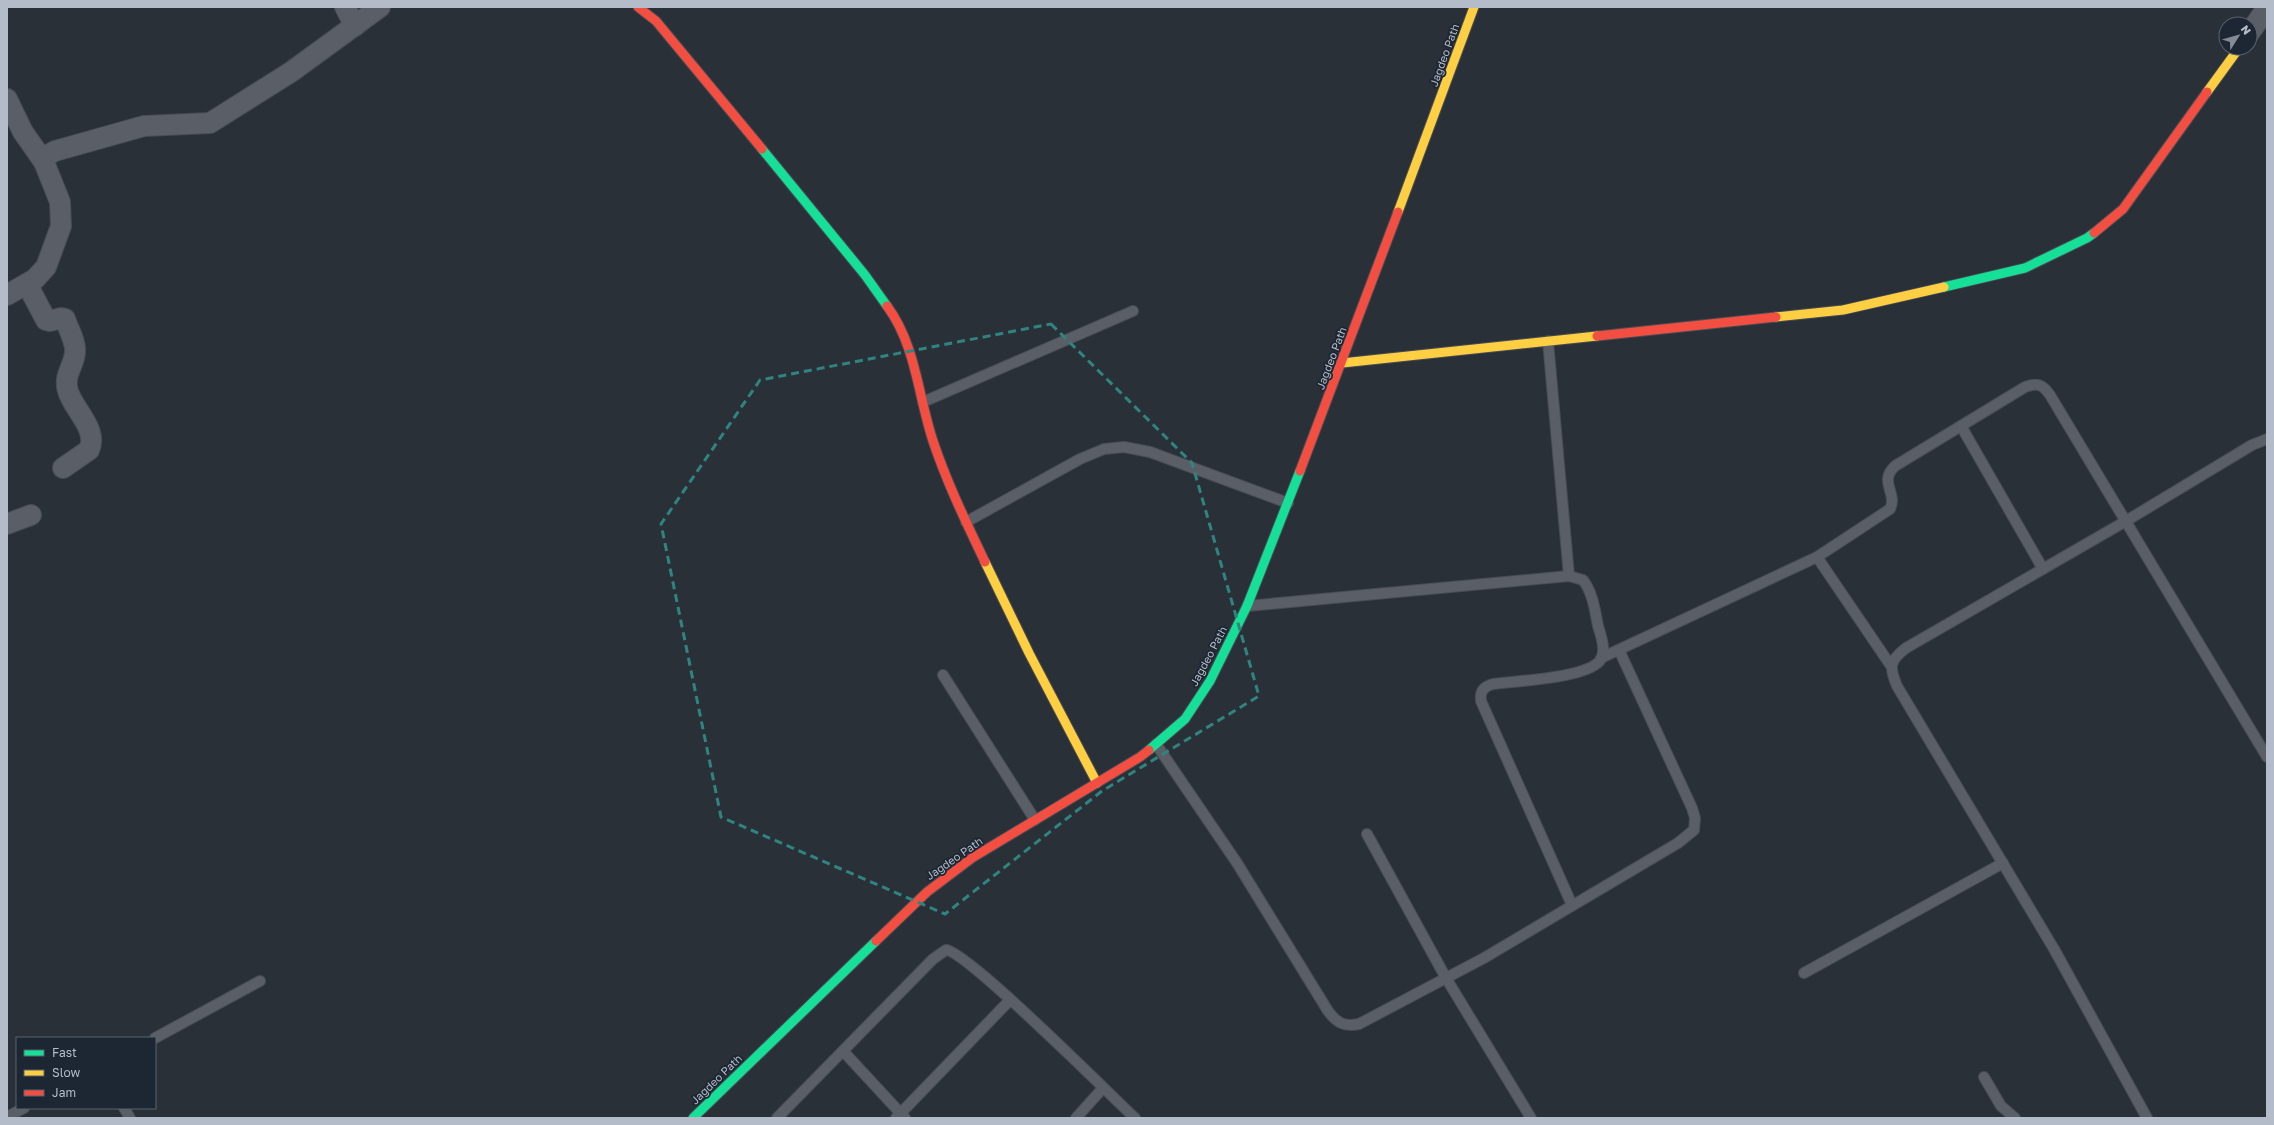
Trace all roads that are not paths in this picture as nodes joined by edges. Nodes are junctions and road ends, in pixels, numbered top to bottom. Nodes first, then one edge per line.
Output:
1 (345, 7) edge
2 (380, 7) edge
3 (638, 7) edge
4 (1474, 7) edge
5 (2267, 8) edge
6 (2258, 21) edge
7 (355, 26) junction
8 (2232, 56) edge
9 (7, 99) edge
10 (44, 162) junction
11 (27, 284) junction
12 (7, 295) edge
13 (1133, 311) dead end
14 (1548, 341) junction
15 (1342, 363) junction
16 (923, 402) junction
17 (1961, 426) junction
18 (2267, 439) edge
19 (63, 468) dead end
20 (1288, 503) junction
21 (31, 515) dead end
22 (2126, 521) junction
23 (966, 522) junction
24 (7, 524) edge
25 (1817, 557) junction
26 (2043, 569) junction
27 (1569, 576) junction
28 (1247, 606) junction
29 (1619, 650) junction
30 (1601, 658) junction
31 (1891, 666) junction
32 (943, 675) dead end
33 (1156, 744) junction
34 (2267, 757) edge
35 (1097, 783) junction
36 (1035, 820) junction
37 (1367, 834) dead end
38 (2003, 864) junction
39 (1572, 905) junction
40 (1804, 972) dead end
41 (1446, 978) junction
42 (260, 981) dead end
43 (1010, 1000) junction
44 (156, 1037) edge
45 (843, 1051) junction
46 (1984, 1077) dead end
47 (1103, 1088) junction
48 (22, 1109) edge
49 (125, 1109) edge
50 (702, 1110) junction
51 (901, 1116) edge
52 (7, 1117) edge
53 (2010, 1117) edge
54 (130, 1118) edge
55 (693, 1118) edge
56 (710, 1118) edge
57 (777, 1118) edge
58 (1076, 1118) edge
59 (1135, 1118) edge
60 (1531, 1118) edge
61 (2147, 1118) edge

1 - 7 street
2 - 7 street
3 - 16 street
4 - 15 street, Jagdeo Path
5 - 6 street
7 - 10 street
8 - 14 street
9 - 10 street
10 - 11 street
11 - 12 street
11 - 19 street
13 - 16 lane
14 - 15 street
14 - 27 lane
15 - 20 street, Jagdeo Path
16 - 23 street
17 - 22 lane
17 - 25 lane
17 - 26 lane
18 - 22 lane
20 - 23 lane
20 - 28 street, Jagdeo Path
21 - 24 street
22 - 26 lane
22 - 34 lane
23 - 35 street
25 - 29 lane
25 - 31 lane
26 - 31 lane
27 - 28 lane
27 - 30 lane
28 - 33 street, Jagdeo Path
29 - 30 lane
29 - 39 lane
30 - 39 lane
31 - 38 lane
32 - 36 lane
33 - 35 street, Jagdeo Path
33 - 41 lane
35 - 36 street, Jagdeo Path
36 - 50 street, Jagdeo Path
37 - 41 lane
38 - 40 lane
38 - 61 lane
39 - 41 lane
41 - 60 lane
42 - 44 lane
43 - 45 lane
43 - 47 lane
43 - 51 lane
45 - 51 lane
45 - 57 lane
46 - 53 lane
47 - 58 lane
47 - 59 lane
48 - 52 lane
49 - 54 lane
50 - 55 street, Jagdeo Path
50 - 56 lane

